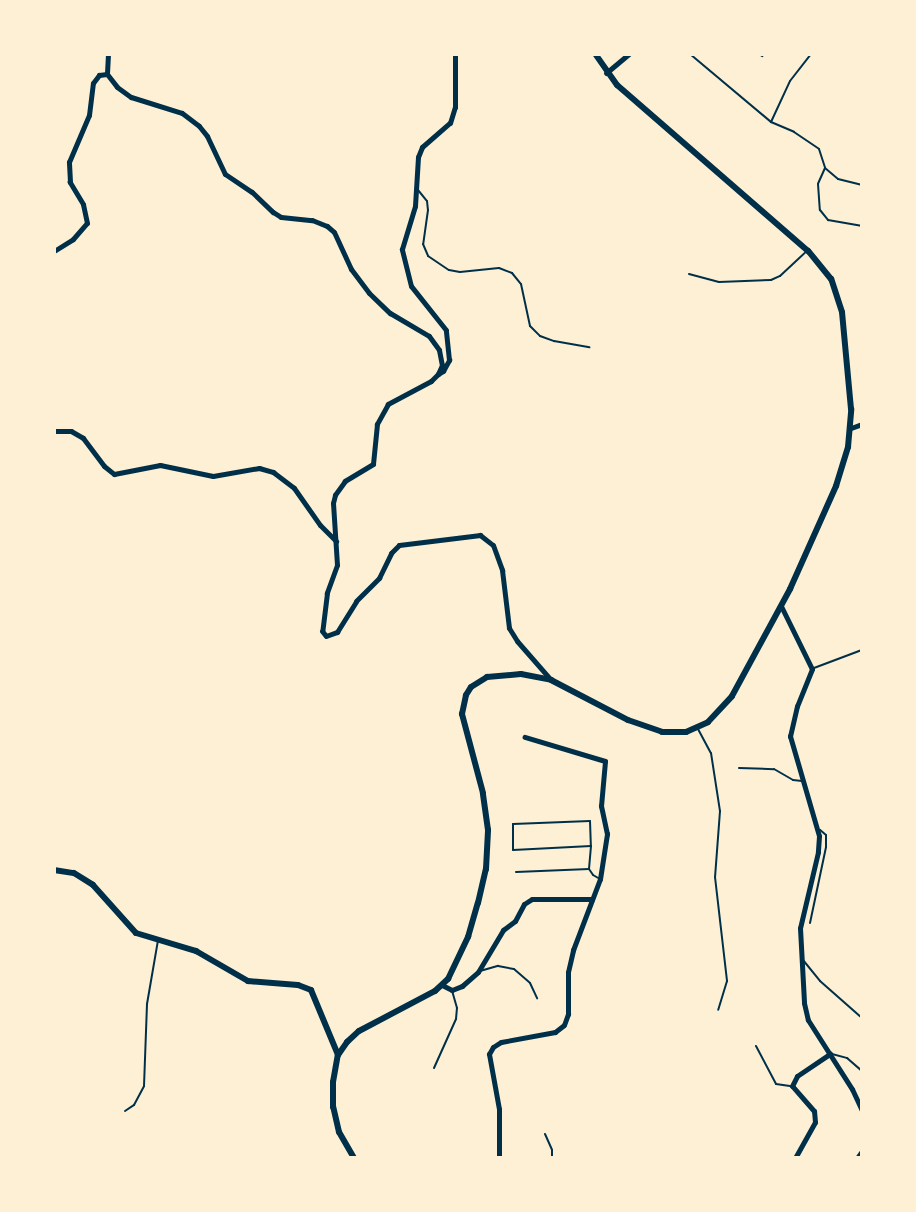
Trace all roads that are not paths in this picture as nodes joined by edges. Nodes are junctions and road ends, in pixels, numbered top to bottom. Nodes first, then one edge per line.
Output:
1 (108, 54) edge
2 (455, 54) edge
3 (595, 54) edge
4 (629, 54) edge
5 (690, 54) edge
6 (811, 54) edge
7 (606, 73) junction
8 (107, 74) junction
9 (771, 122) junction
10 (825, 168) junction
11 (862, 185) edge
12 (416, 188) junction
13 (862, 226) edge
14 (808, 250) junction
15 (54, 251) edge
16 (689, 274) dead end
17 (589, 347) dead end
18 (438, 374) junction
19 (862, 424) edge
20 (851, 428) junction
21 (54, 431) edge
22 (337, 542) junction
23 (781, 606) junction
24 (862, 650) edge
25 (812, 669) junction
26 (551, 680) junction
27 (698, 729) junction
28 (525, 737) dead end
29 (740, 768) dead end
30 (802, 781) junction
31 (818, 828) junction
32 (591, 846) junction
33 (589, 869) junction
34 (54, 870) edge
35 (516, 872) dead end
36 (600, 879) junction
37 (592, 899) junction
38 (810, 923) dead end
39 (158, 940) junction
40 (802, 958) junction
41 (478, 972) junction
42 (442, 986) junction
43 (452, 990) junction
44 (537, 998) dead end
45 (718, 1010) dead end
46 (862, 1018) edge
47 (756, 1046) dead end
48 (830, 1054) junction
49 (338, 1055) junction
50 (434, 1068) dead end
51 (862, 1071) edge
52 (792, 1086) junction
53 (862, 1110) edge
54 (125, 1111) dead end
55 (545, 1134) dead end
56 (862, 1151) edge
57 (354, 1158) edge
58 (499, 1158) edge
59 (552, 1158) edge
60 (795, 1158) edge
61 (857, 1158) edge

1 - 8 street
2 - 12 street
3 - 7 street
4 - 7 street
5 - 9 lane
6 - 9 lane
7 - 14 street
8 - 15 street
8 - 18 street
9 - 10 lane
10 - 11 lane
10 - 13 lane
12 - 17 lane
12 - 18 street
14 - 16 lane
14 - 20 street
18 - 22 street
19 - 20 street
20 - 23 street
21 - 22 street
22 - 26 street
23 - 25 street
23 - 27 street
24 - 25 lane
25 - 30 street
26 - 27 street
26 - 42 street
27 - 45 lane
28 - 36 street
29 - 30 lane
30 - 31 street
31 - 38 lane
31 - 40 street
32 - 32 lane
32 - 33 lane
33 - 35 lane
33 - 36 lane
34 - 39 street
36 - 37 street
37 - 41 street
37 - 58 street
39 - 49 street
39 - 54 lane
40 - 46 lane
40 - 48 street
41 - 43 street
41 - 44 lane
42 - 43 street
42 - 49 street
43 - 50 lane
47 - 52 lane
48 - 51 lane
48 - 52 street
48 - 53 street
49 - 57 street
52 - 60 street
55 - 59 lane
56 - 61 street

